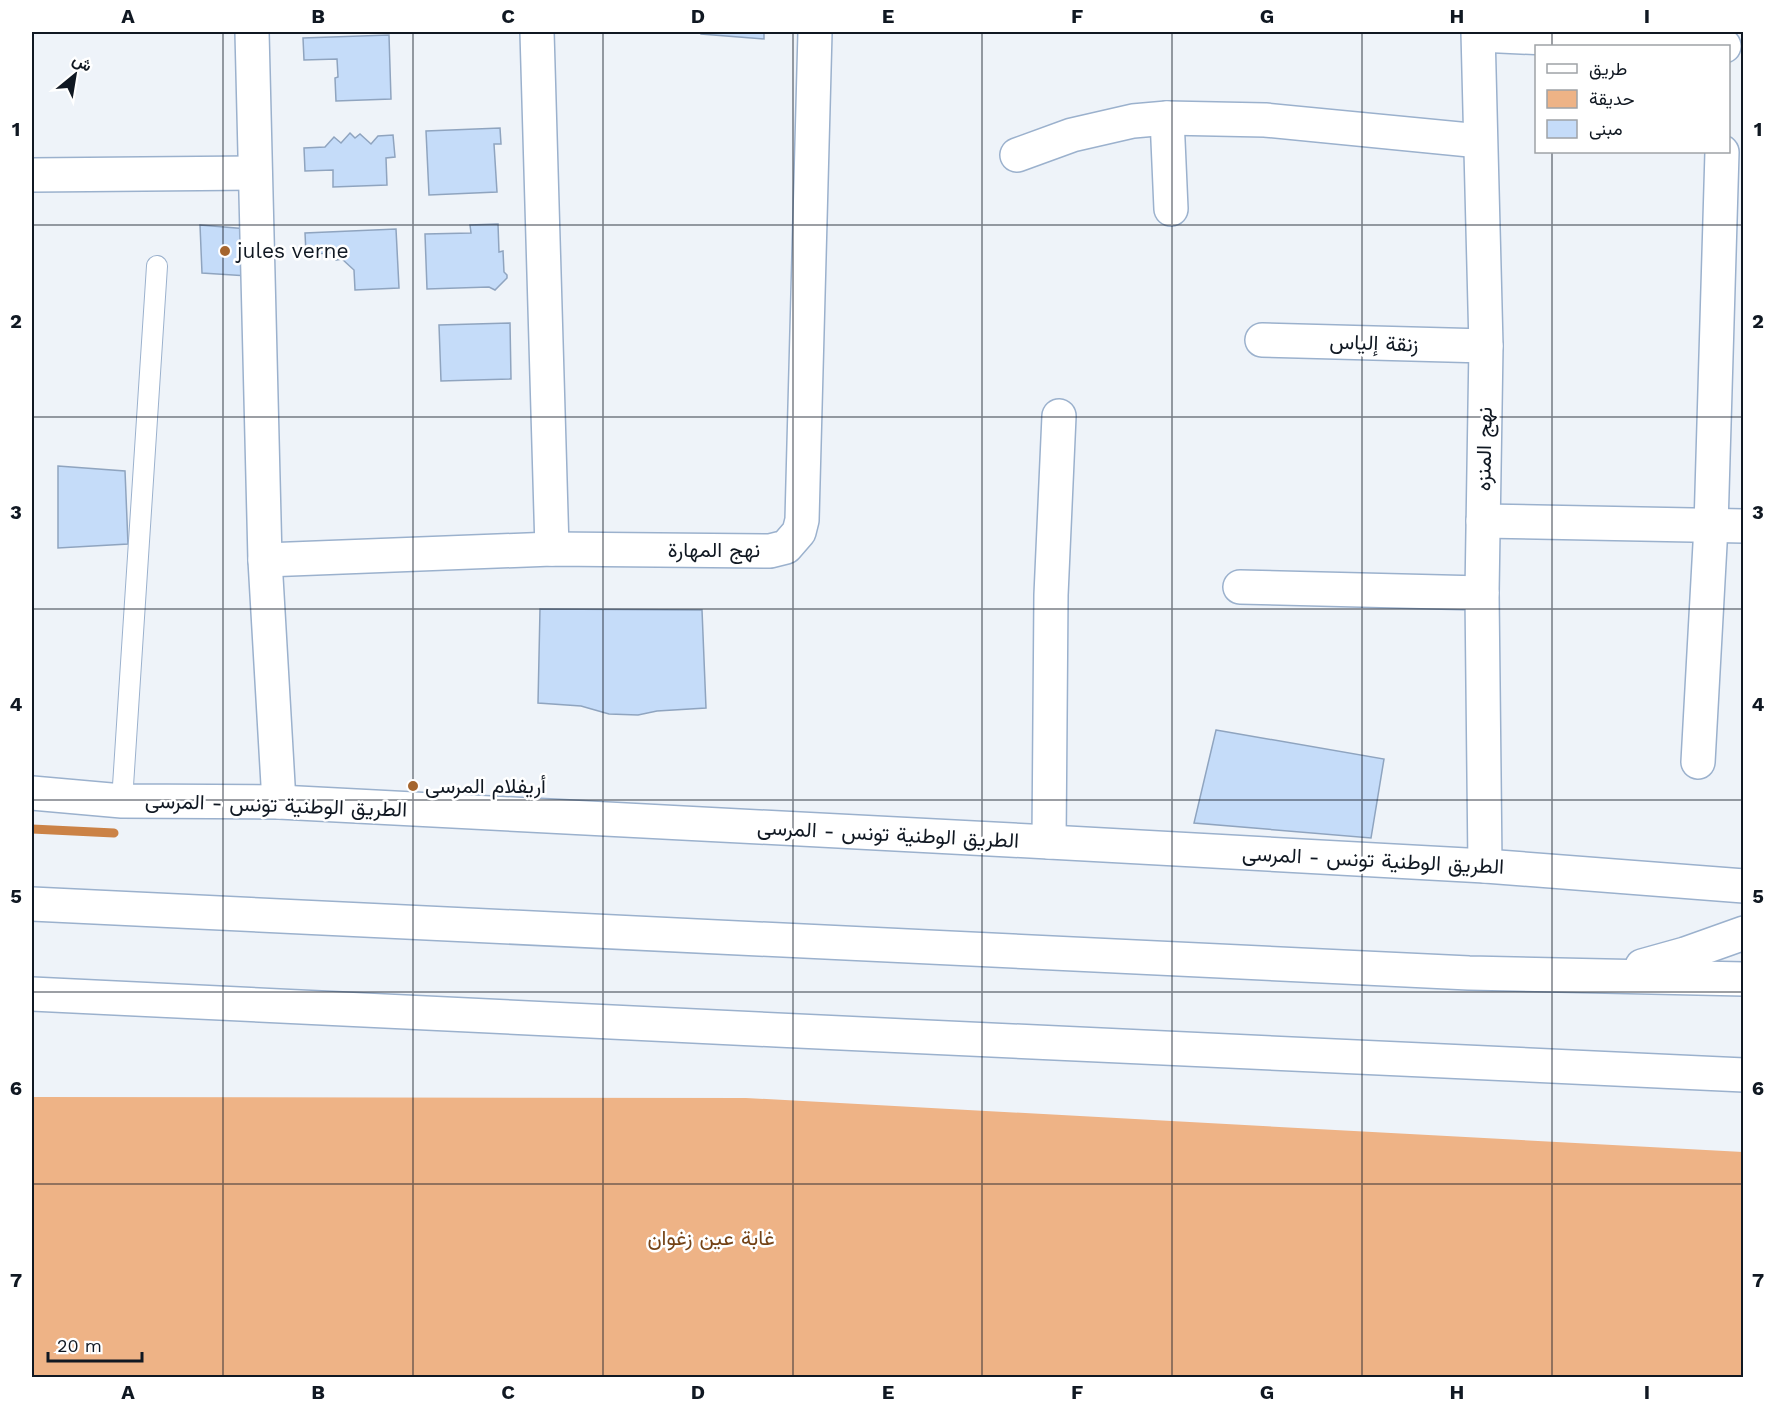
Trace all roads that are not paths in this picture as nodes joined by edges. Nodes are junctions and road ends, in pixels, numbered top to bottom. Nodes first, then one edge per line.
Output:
1 (252, 32) edge
2 (537, 32) edge
3 (815, 32) edge
4 (1478, 33) edge
5 (1707, 45) edge
6 (1167, 118) junction
7 (1480, 141) junction
8 (1722, 153) edge
9 (1017, 155) dead end
10 (255, 173) junction
11 (32, 175) edge
12 (1171, 209) dead end
13 (157, 266) dead end
14 (1262, 340) dead end
15 (1486, 346) junction
16 (1059, 416) dead end
17 (1483, 521) junction
18 (1711, 526) junction
19 (1743, 526) edge
20 (552, 549) junction
21 (265, 560) junction
22 (1240, 587) dead end
23 (1482, 593) junction
24 (1698, 762) dead end
25 (32, 793) edge
26 (122, 801) junction
27 (279, 802) junction
28 (1048, 842) junction
29 (1485, 866) junction
30 (1743, 886) edge
31 (32, 904) edge
32 (1743, 933) edge
33 (1469, 973) junction
34 (1743, 979) edge
35 (32, 994) edge
36 (1743, 1075) edge

1 - 10 main road
2 - 20 main road
3 - 20 main road, نهج المهارة
4 - 5 main road
4 - 7 main road, نهج المنزه
6 - 7 main road
6 - 9 main road
6 - 12 main road
7 - 15 main road, نهج المنزه
8 - 18 main road
10 - 11 main road
10 - 21 main road
13 - 26 lane
14 - 15 main road, زنقة إلياس
15 - 17 main road, نهج المنزه
16 - 28 main road
17 - 18 main road
17 - 23 main road, نهج المنزه
18 - 19 main road
18 - 24 main road
20 - 21 main road, نهج المهارة
21 - 27 main road
22 - 23 main road
23 - 29 main road, نهج المنزه
25 - 26 main road, الطريق الوطنية تونس - المرسى
26 - 27 main road, الطريق الوطنية تونس - المرسى
27 - 28 main road, الطريق الوطنية تونس - المرسى
28 - 29 main road, الطريق الوطنية تونس - المرسى
29 - 30 main road, الطريق الوطنية تونس - المرسى
31 - 33 main road
32 - 33 main road
33 - 34 main road
35 - 36 main road

